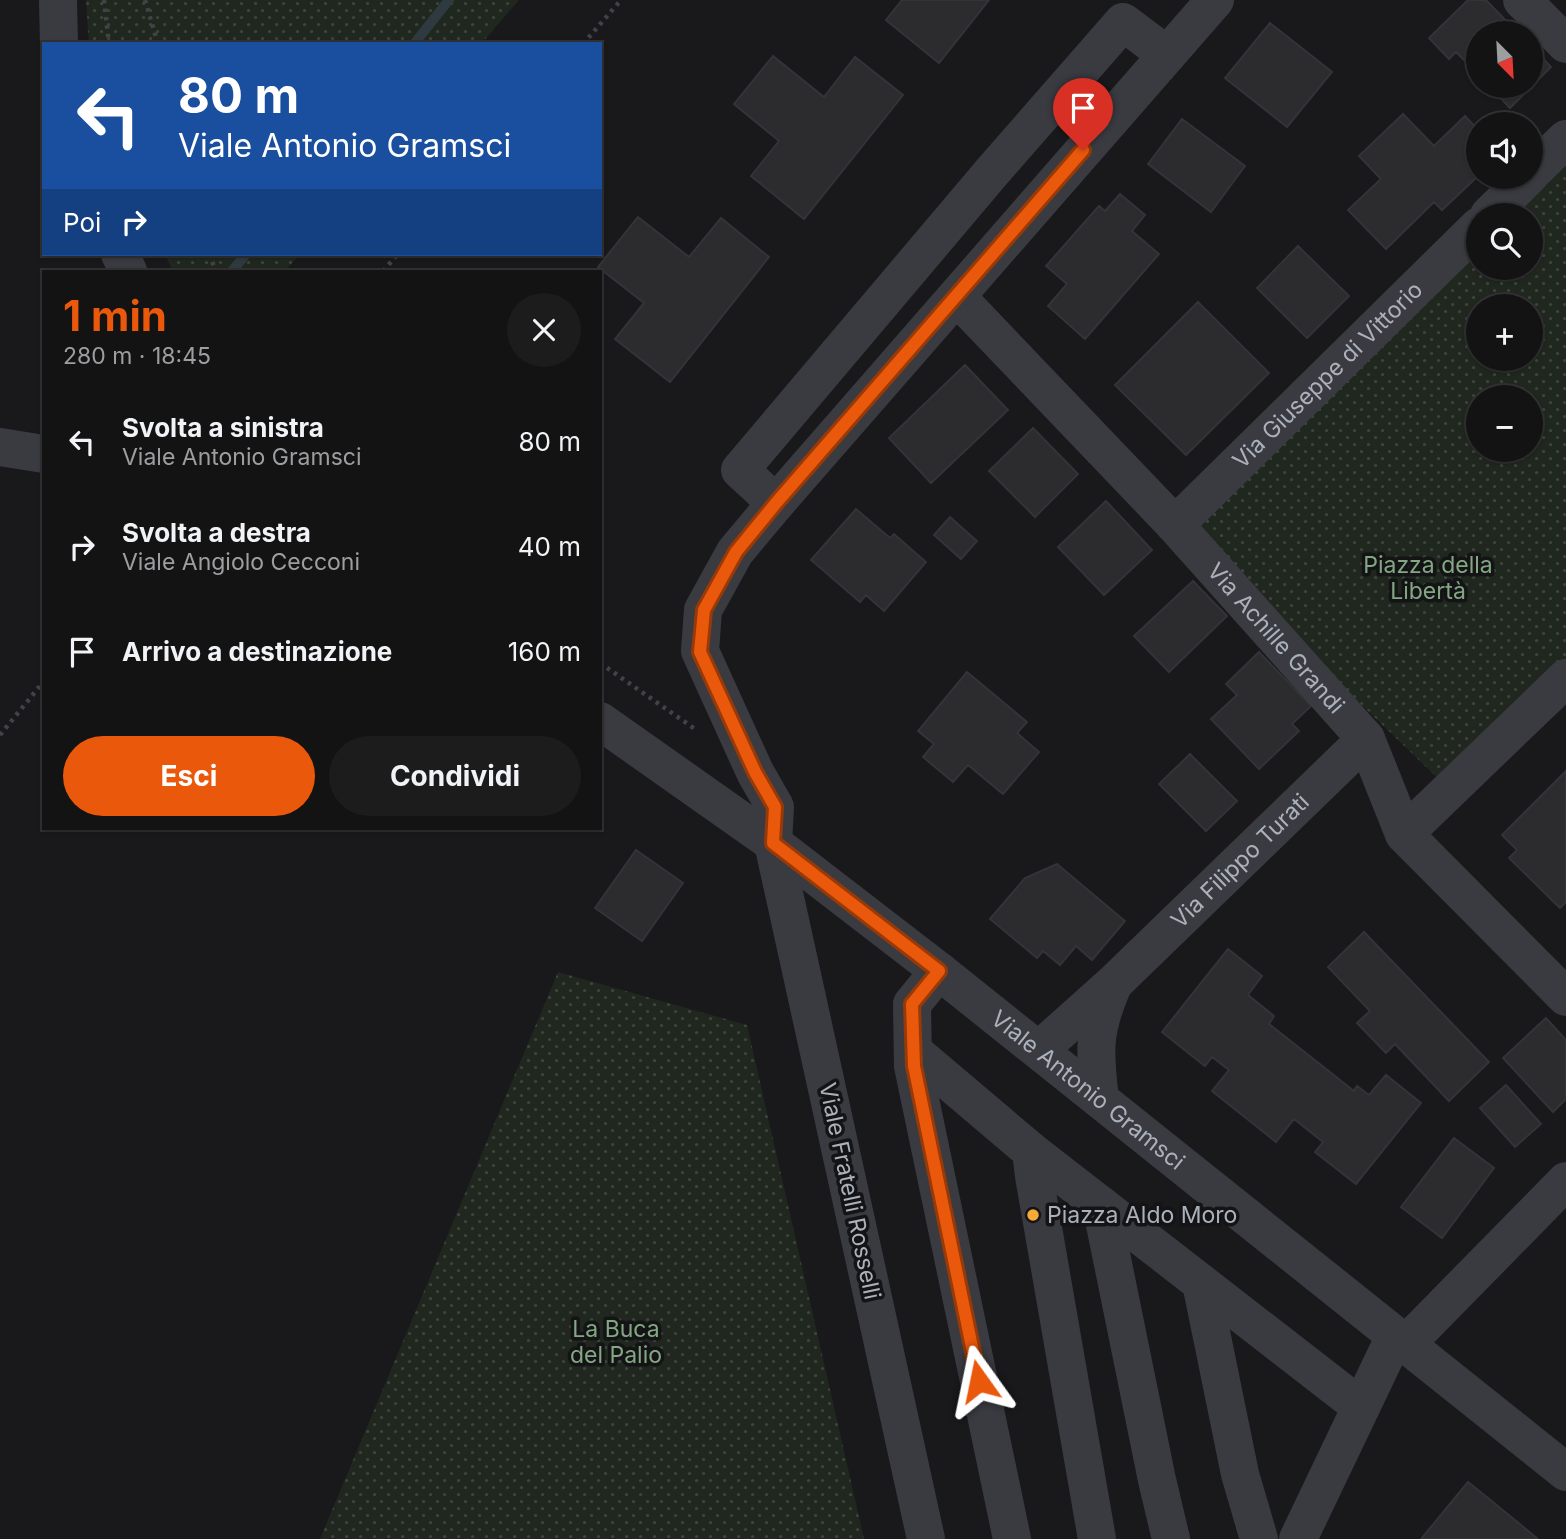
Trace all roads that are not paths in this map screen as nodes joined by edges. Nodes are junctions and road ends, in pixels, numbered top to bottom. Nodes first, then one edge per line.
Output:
1 (58, 0) edge
2 (1215, 0) edge
3 (1522, 0) edge
4 (59, 42) edge
5 (1566, 44) edge
6 (1167, 55) junction
7 (1566, 139) edge
8 (1543, 162) edge
9 (991, 173) junction
10 (1516, 189) edge
11 (1501, 203) edge
12 (1033, 206) junction
13 (1466, 239) edge
14 (957, 297) junction
15 (862, 326) junction
16 (900, 359) junction
17 (0, 447) edge
18 (42, 454) edge
19 (776, 503) junction
20 (1175, 525) junction
21 (1566, 678) edge
22 (602, 722) edge
23 (1367, 739) junction
24 (1404, 834) junction
25 (773, 843) junction
26 (939, 971) junction
27 (1114, 983) junction
28 (1566, 997) edge
29 (1039, 1050) junction
30 (913, 1051) junction
31 (1100, 1099) junction
32 (1031, 1151) junction
33 (1566, 1181) edge
34 (1101, 1205) junction
35 (1201, 1283) junction
36 (1401, 1340) junction
37 (1361, 1407) junction
38 (1566, 1472) edge
39 (926, 1539) edge
40 (1012, 1539) edge
41 (1097, 1539) edge
42 (1171, 1539) edge
43 (1258, 1539) edge
44 (1298, 1539) edge

1 - 4 street
2 - 6 street, Viale Fratelli Rosselli
3 - 5 street
6 - 9 street
6 - 12 street, Viale Fratelli Rosselli
7 - 8 street
9 - 12 street
9 - 15 street
10 - 11 street
12 - 14 street, Viale Fratelli Rosselli
13 - 20 street, Via Giuseppe di Vittorio
14 - 16 street, Viale Fratelli Rosselli
14 - 20 street, Via Achille Grandi
15 - 16 street
15 - 19 street
16 - 19 street, Viale Fratelli Rosselli
17 - 18 street
19 - 25 street, Viale Fratelli Rosselli
20 - 23 street, Via Achille Grandi
21 - 24 street
22 - 25 street, Viale Antonio Gramsci
23 - 24 street, Via Achille Grandi
23 - 27 street, Via Filippo Turati
24 - 28 street, Via Achille Grandi
25 - 26 street, Viale Antonio Gramsci
25 - 39 street, Viale Fratelli Rosselli
26 - 29 street, Viale Antonio Gramsci
26 - 30 street
27 - 29 street, Via Filippo Turati
27 - 31 street, Via Filippo Turati
29 - 31 street, Viale Antonio Gramsci
30 - 32 street
30 - 40 street
31 - 36 street, Viale Antonio Gramsci
32 - 34 street
32 - 41 street
33 - 36 street
34 - 35 street
34 - 42 street
35 - 37 street
35 - 43 street
36 - 37 street
36 - 38 street, Viale Antonio Gramsci
37 - 44 street

